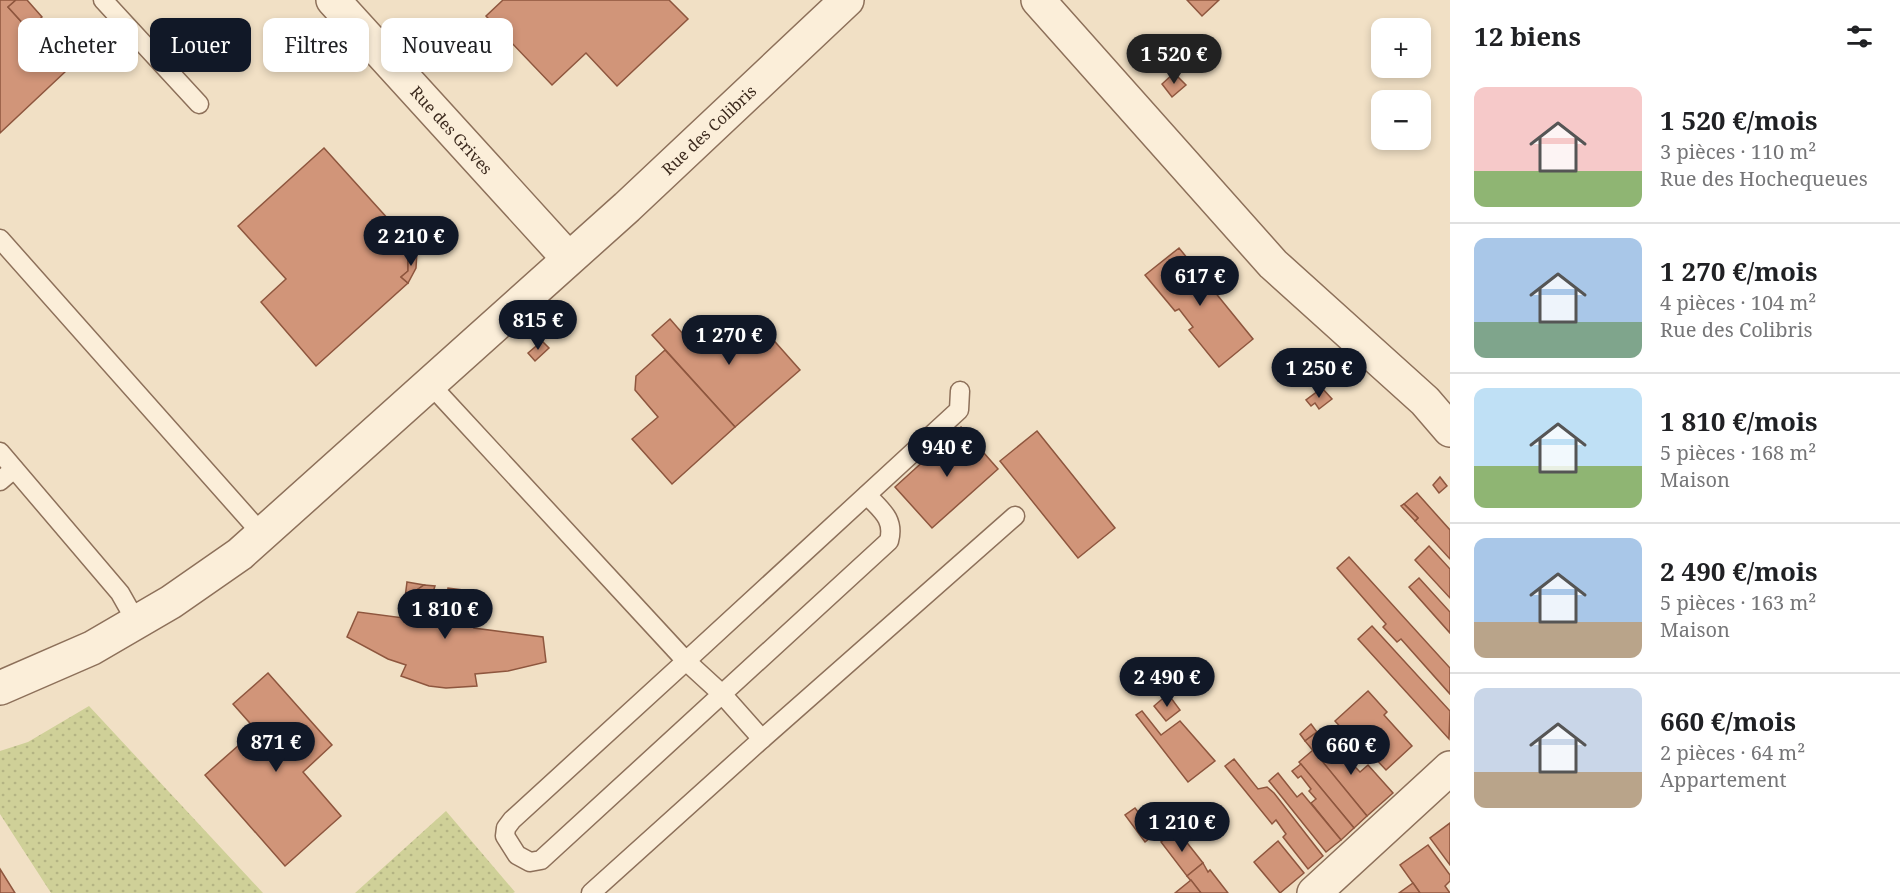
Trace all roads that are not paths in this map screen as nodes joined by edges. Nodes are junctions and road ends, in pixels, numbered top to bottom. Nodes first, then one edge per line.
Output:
1 (103, 0) edge
2 (333, 0) edge
3 (847, 0) edge
4 (1038, 0) edge
5 (199, 104) dead end
6 (0, 238) edge
7 (568, 258) junction
8 (429, 383) junction
9 (960, 391) dead end
10 (1450, 430) edge
11 (0, 452) edge
12 (14, 469) junction
13 (0, 481) edge
14 (867, 495) junction
15 (1015, 516) dead end
16 (262, 534) junction
17 (137, 623) junction
18 (686, 661) junction
19 (0, 688) edge
20 (722, 694) junction
21 (762, 739) junction
22 (1450, 768) edge
23 (591, 893) edge
24 (1314, 893) edge

1 - 5 lane
2 - 7 street, Rue des Grives
3 - 7 street, Rue des Colibris
4 - 10 street
6 - 16 lane
7 - 8 street, Rue des Colibris
8 - 16 street, Rue des Colibris
8 - 18 lane
9 - 14 lane
11 - 12 lane
12 - 13 lane
12 - 17 lane
14 - 18 lane
14 - 20 lane
15 - 21 lane
16 - 17 street, Rue des Colibris
17 - 19 street, Rue des Colibris
18 - 20 lane
18 - 20 lane
20 - 21 lane
21 - 23 lane
22 - 24 street

